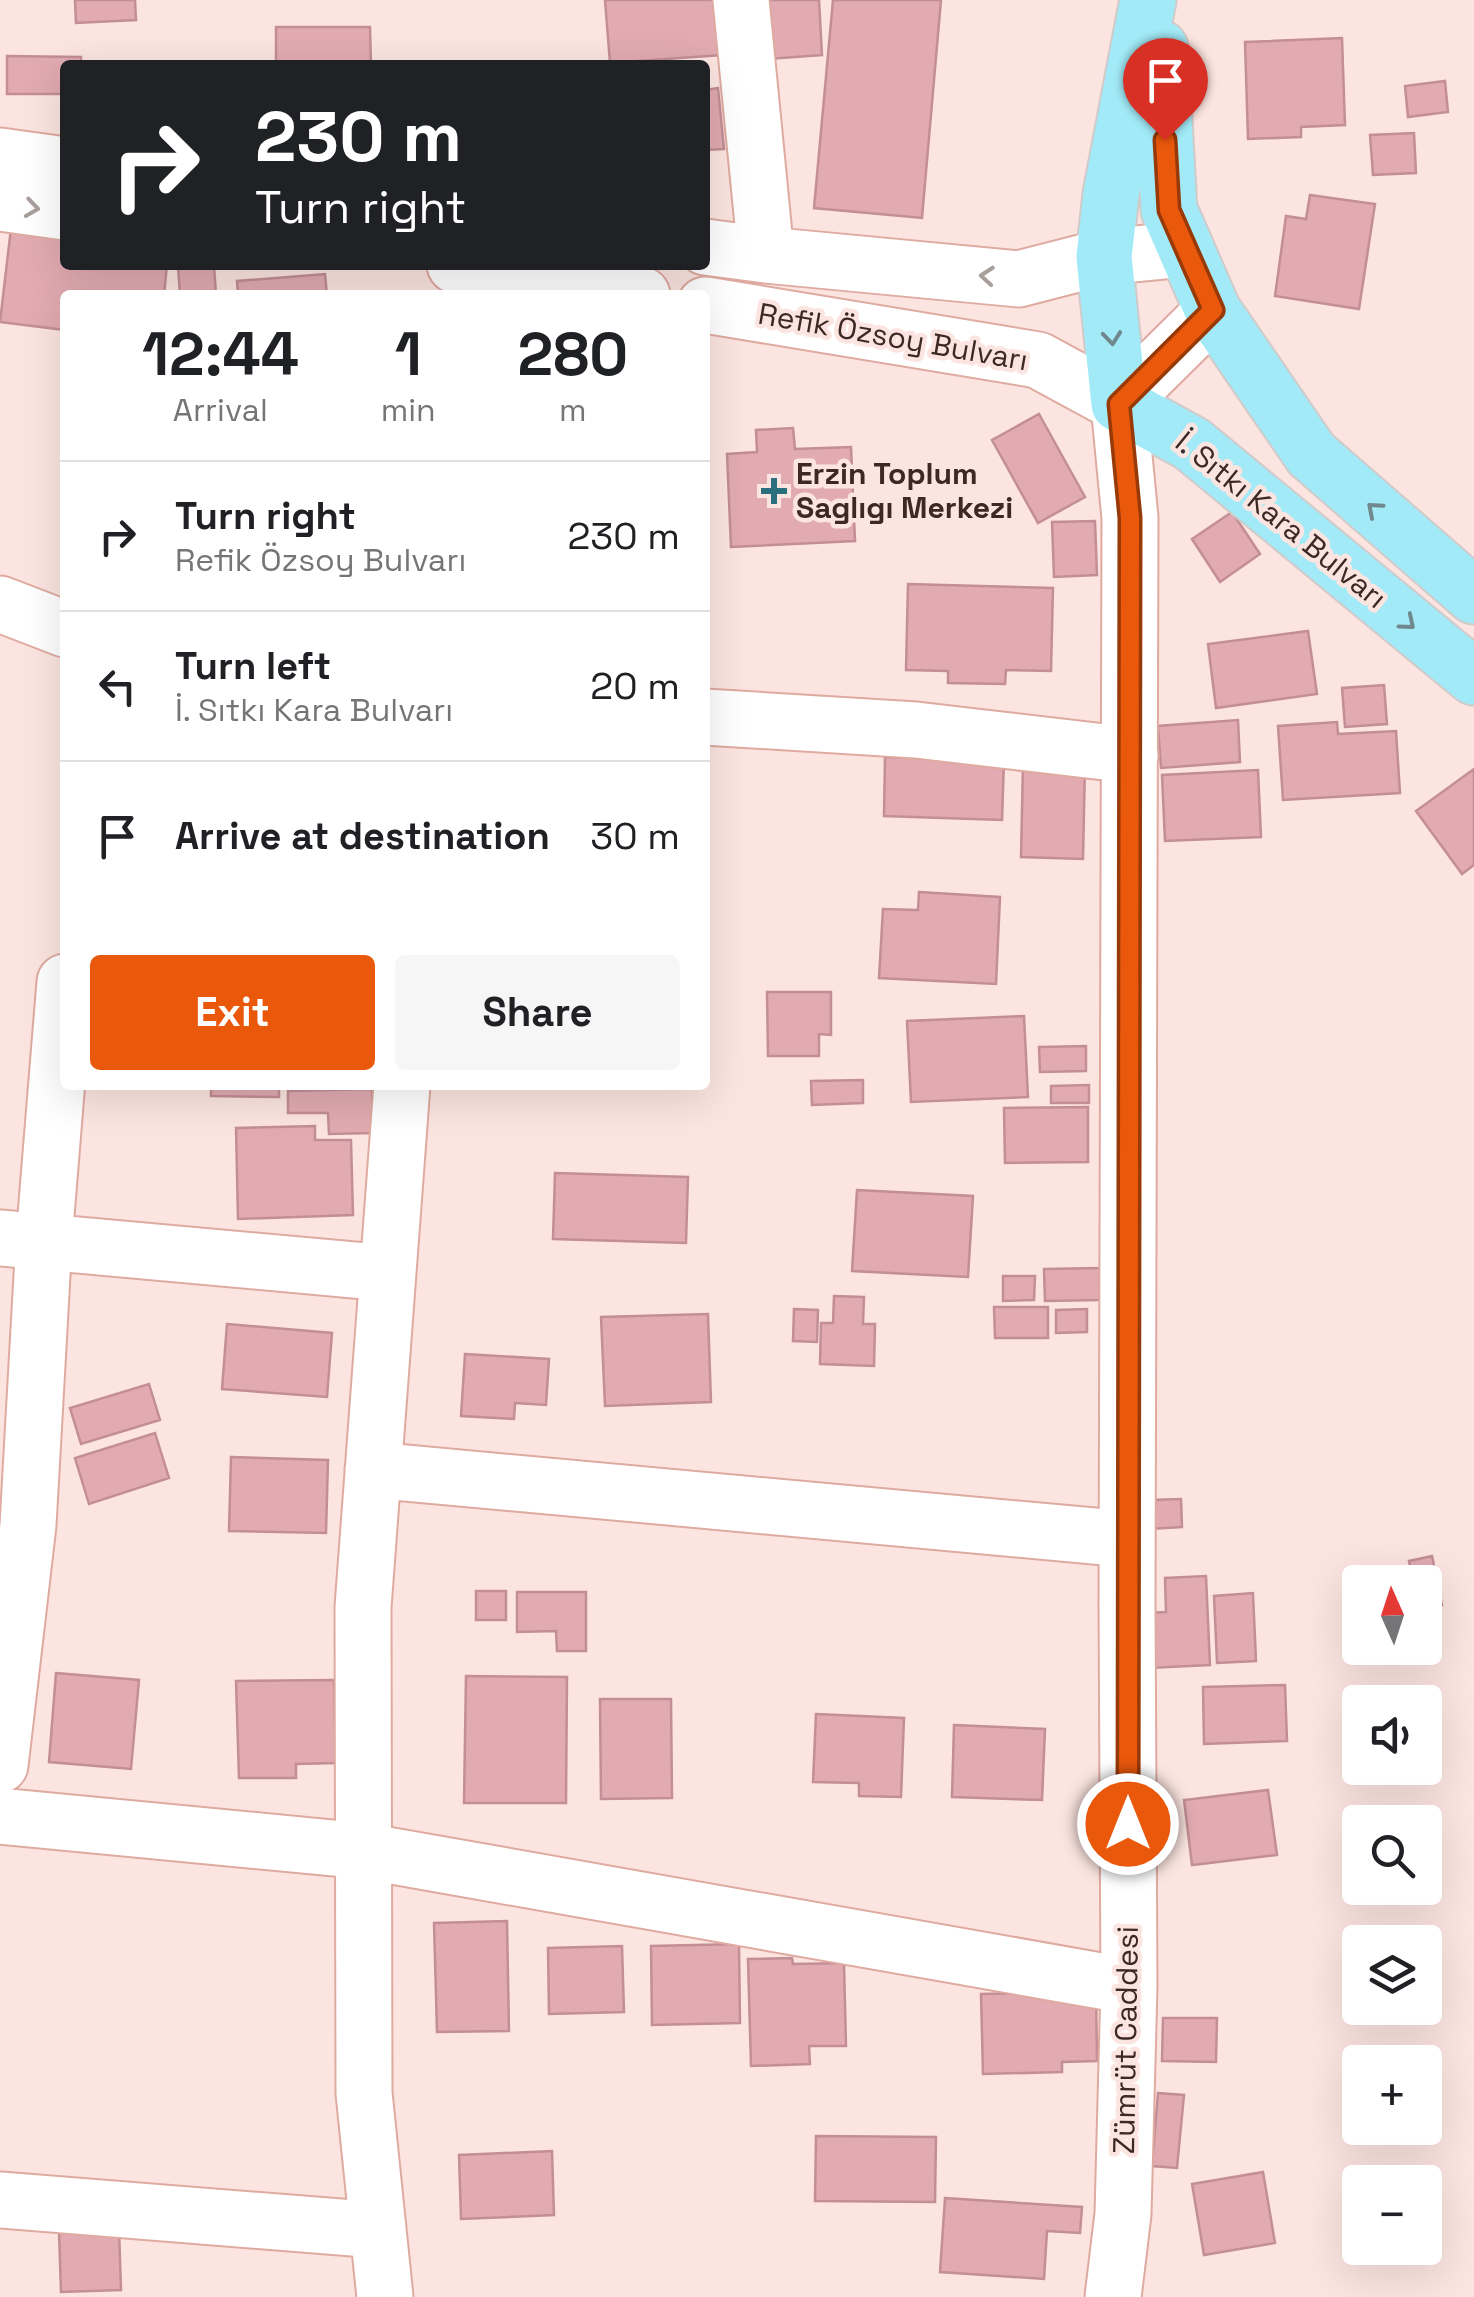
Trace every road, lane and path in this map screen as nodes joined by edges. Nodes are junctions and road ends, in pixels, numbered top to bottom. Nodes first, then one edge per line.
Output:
1 (741, 0) edge
2 (1148, 0) edge
3 (1157, 0) edge
4 (0, 156) edge
5 (60, 163) edge
6 (0, 204) edge
7 (60, 211) edge
8 (710, 248) edge
9 (1186, 250) junction
10 (766, 255) junction
11 (1104, 257) junction
12 (477, 276) edge
13 (599, 290) edge
14 (710, 306) edge
15 (1213, 310) junction
16 (1119, 404) junction
17 (1474, 596) edge
18 (0, 604) edge
19 (60, 627) edge
20 (1474, 677) edge
21 (710, 717) edge
22 (1130, 755) junction
23 (60, 1012) edge
24 (402, 1090) edge
25 (22, 1239) edge
26 (387, 1273) junction
27 (373, 1470) junction
28 (1127, 1539) junction
29 (0, 1765) edge
30 (0, 1816) edge
31 (364, 1852) junction
32 (1129, 1986) junction
33 (0, 2200) edge
34 (378, 2230) junction
35 (385, 2297) edge
36 (1112, 2297) edge

1 - 10 street
2 - 11 main road
3 - 9 main road
4 - 5 street
6 -> 7 street
8 - 10 street, Refik Özsoy Bulvarı
9 - 11 street, Refik Özsoy Bulvarı
9 - 15 main road
11 -> 10 street, Refik Özsoy Bulvarı
11 -> 16 main road
12 - 13 street
14 - 16 street, Refik Özsoy Bulvarı
15 - 16 street
17 -> 15 main road
16 -> 20 main road, İ. Sıtkı Kara Bulvarı
16 - 22 street, Zümrüt Caddesi
18 - 19 street
21 - 22 street
22 - 28 street, Zümrüt Caddesi
23 - 25 street
24 - 26 street
25 - 26 street
25 - 29 street
26 - 27 street
27 - 28 street
27 - 31 street
28 - 32 street, Zümrüt Caddesi
30 - 31 street
31 - 32 street
31 - 34 street
32 - 36 street, Zümrüt Caddesi
33 - 34 street
34 - 35 street

